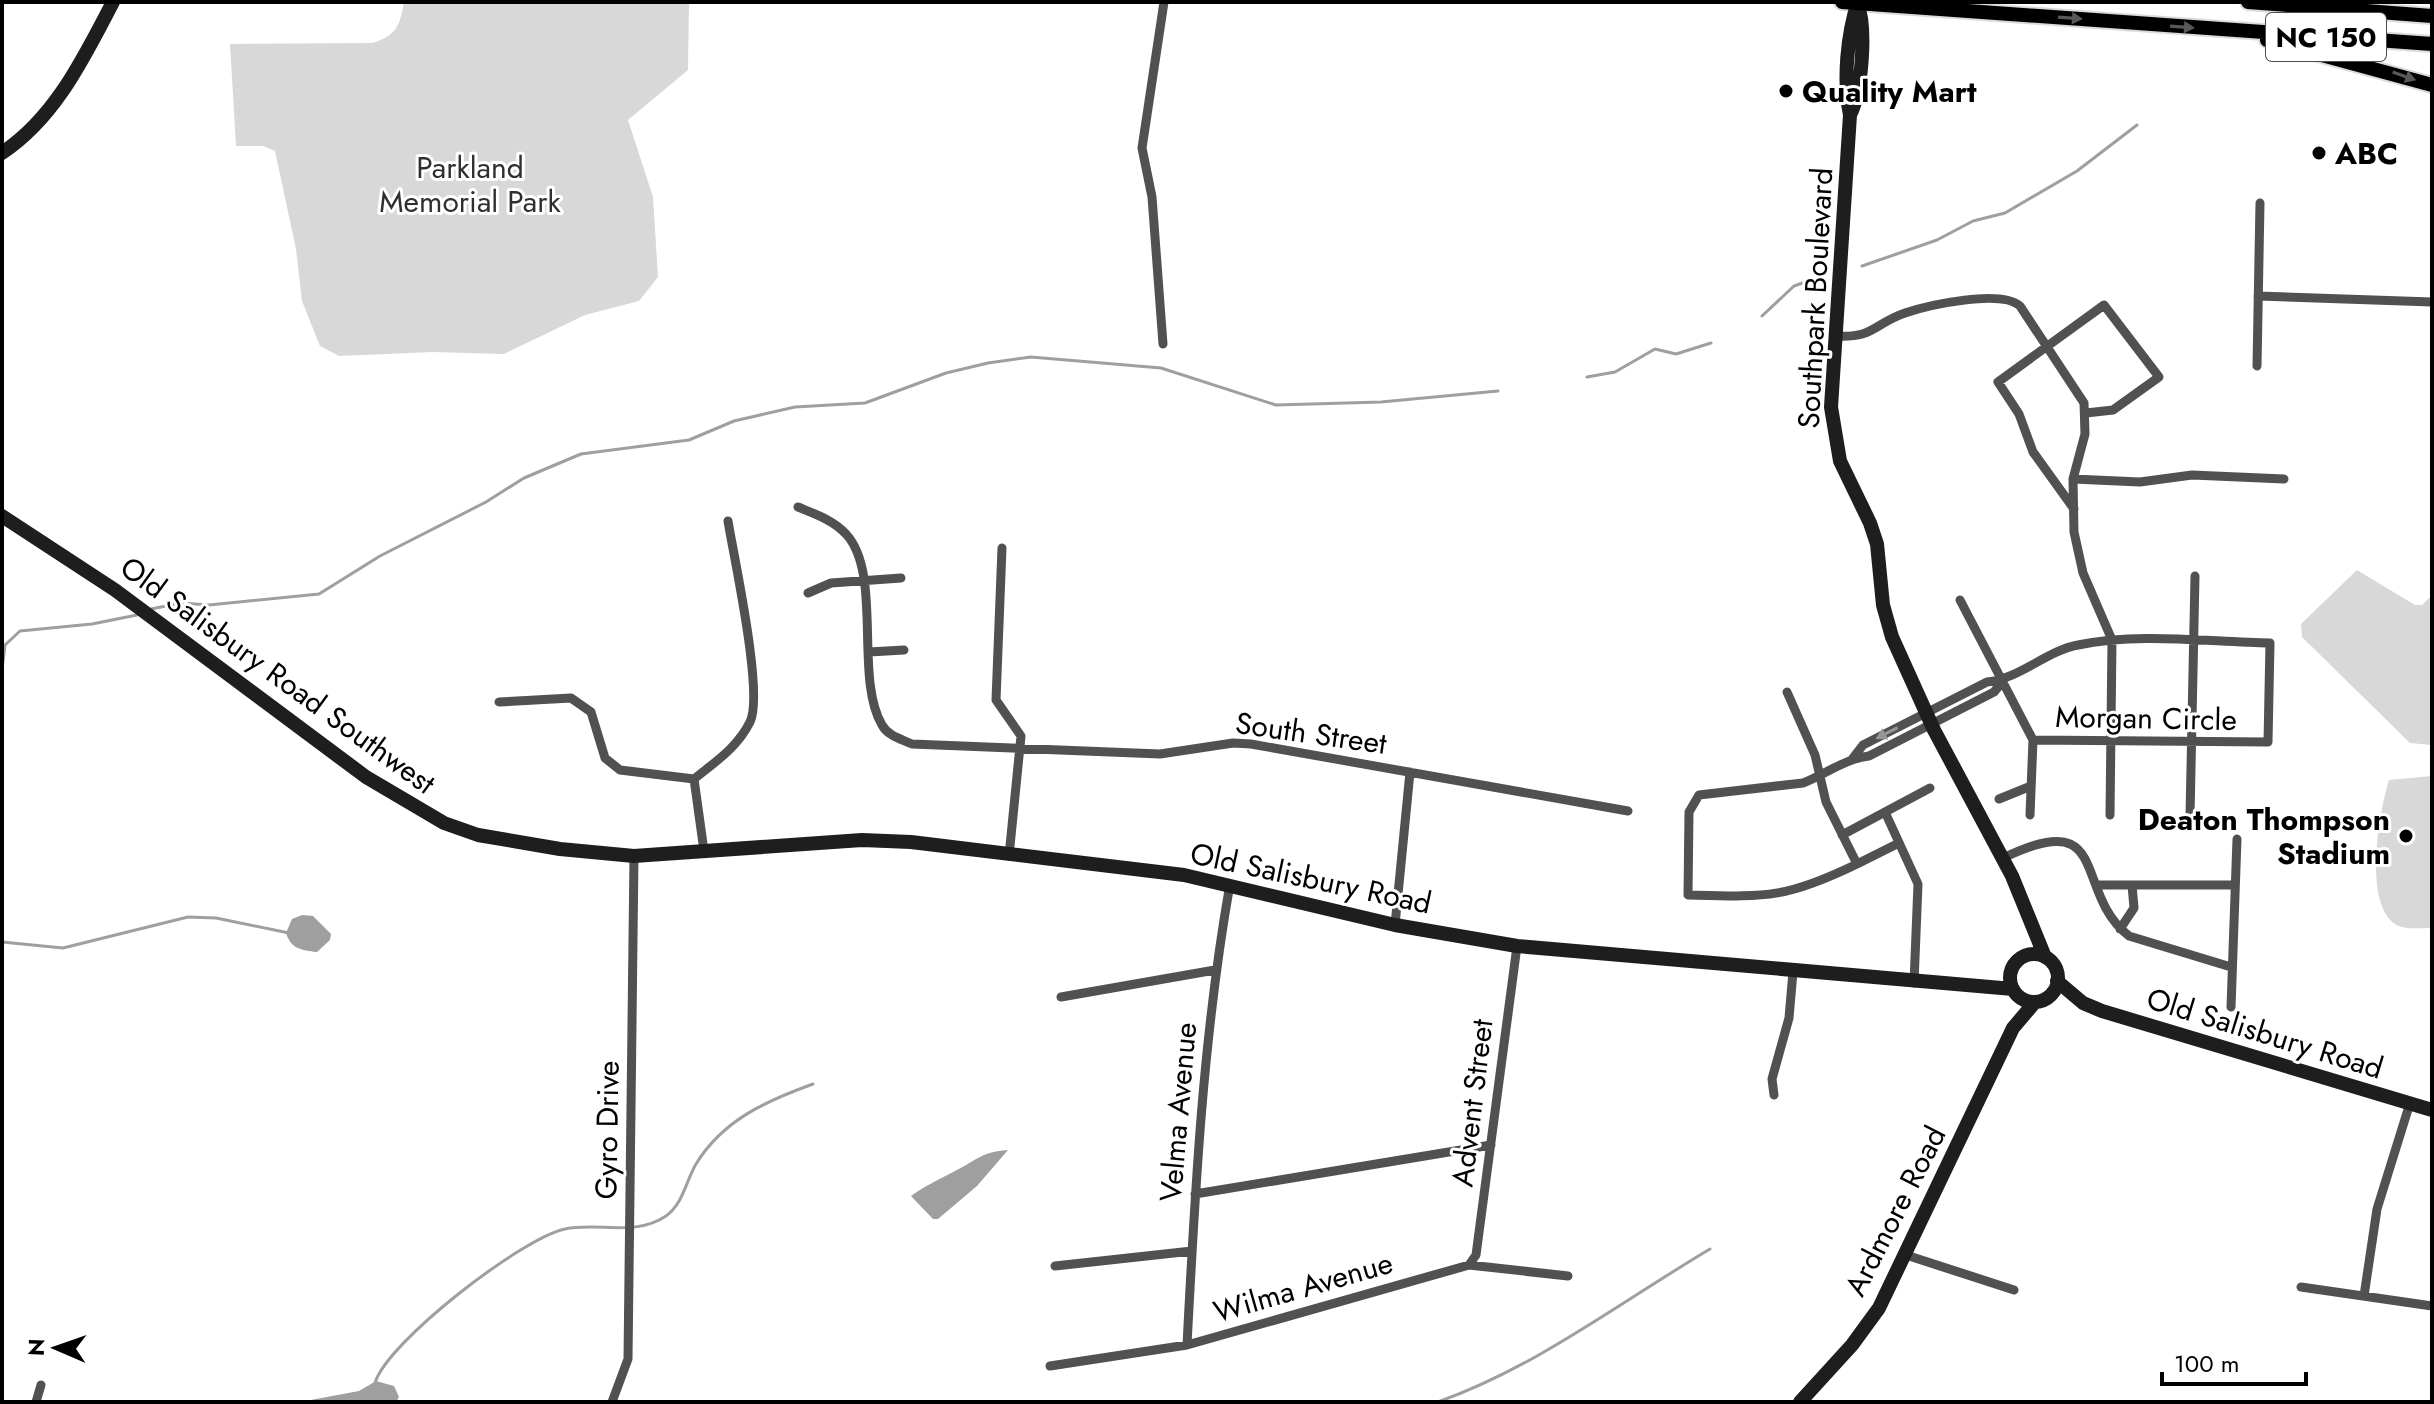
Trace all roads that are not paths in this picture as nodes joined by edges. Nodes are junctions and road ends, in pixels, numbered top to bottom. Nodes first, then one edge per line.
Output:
1 (113, 2) edge
2 (1164, 2) edge
3 (1842, 2) edge
4 (1858, 2) edge
5 (2248, 2) edge
6 (2432, 16) edge
7 (2220, 30) junction
8 (2432, 44) edge
9 (2432, 85) edge
10 (2, 153) edge
11 (2260, 203) dead end
12 (2258, 296) junction
13 (2432, 302) edge
14 (1836, 336) junction
15 (1163, 344) dead end
16 (2048, 345) junction
17 (2257, 366) dead end
18 (2086, 413) junction
19 (2073, 479) junction
20 (2284, 479) dead end
21 (798, 507) dead end
22 (2074, 509) junction
23 (2, 516) edge
24 (728, 521) dead end
25 (1002, 548) dead end
26 (2195, 576) dead end
27 (901, 578) dead end
28 (862, 579) junction
29 (808, 593) dead end
30 (1960, 600) dead end
31 (2112, 640) junction
32 (2193, 642) junction
33 (904, 650) dead end
34 (869, 652) junction
35 (2004, 680) junction
36 (1787, 692) dead end
37 (1967, 692) junction
38 (499, 702) dead end
39 (1973, 703) junction
40 (1928, 718) junction
41 (2033, 740) junction
42 (2111, 741) junction
43 (2192, 742) junction
44 (1021, 749) junction
45 (1410, 772) junction
46 (1822, 774) junction
47 (694, 779) junction
48 (2031, 786) junction
49 (1930, 788) dead end
50 (1999, 799) dead end
51 (1628, 811) dead end
52 (1885, 812) junction
53 (2030, 815) dead end
54 (2110, 815) dead end
55 (2190, 816) dead end
56 (1842, 835) junction
57 (2237, 839) dead end
58 (1899, 843) junction
59 (704, 851) junction
60 (634, 856) junction
61 (1009, 856) junction
62 (2003, 858) junction
63 (1857, 864) junction
64 (1230, 884) junction
65 (2097, 885) junction
66 (2132, 885) junction
67 (2235, 885) junction
68 (2029, 922) junction
69 (1395, 925) junction
70 (2120, 929) junction
71 (1517, 946) junction
72 (2024, 956) junction
73 (2045, 957) junction
74 (2231, 967) junction
75 (1215, 970) junction
76 (1793, 972) junction
77 (2011, 974) junction
78 (2057, 981) junction
79 (1914, 983) junction
80 (1976, 987) junction
81 (2016, 993) junction
82 (1061, 997) dead end
83 (2040, 1000) junction
84 (2083, 1003) junction
85 (2231, 1007) dead end
86 (2013, 1028) junction
87 (1774, 1095) dead end
88 (2410, 1103) junction
89 (2432, 1110) edge
90 (1491, 1145) junction
91 (1195, 1194) junction
92 (1192, 1251) junction
93 (1906, 1255) junction
94 (1469, 1265) junction
95 (1055, 1266) dead end
96 (1568, 1276) dead end
97 (2301, 1287) dead end
98 (2014, 1290) dead end
99 (2364, 1296) junction
100 (2432, 1306) edge
101 (1187, 1345) junction
102 (1050, 1366) dead end
103 (41, 1385) dead end
104 (36, 1402) edge
105 (612, 1402) edge
106 (1800, 1402) edge

1 - 10 main road
2 - 15 street
3 - 4 main road, NC 150
4 -> 7 main road, NC 150
4 - 14 main road, Southpark Boulevard
5 - 6 main road, NC 150
7 - 8 main road, NC 150
7 -> 9 main road
11 - 12 street
12 - 13 street
12 - 17 street
14 - 16 street
14 - 40 main road, Southpark Boulevard
16 - 18 street
16 - 18 street
16 - 22 street
18 - 19 street
19 - 20 street
19 - 22 street
21 - 28 street
22 - 31 street
23 - 60 main road, Old Salisbury Road Southwest
24 - 47 street
25 - 44 street
26 - 32 street
27 - 28 street
28 - 29 street
28 - 34 street
30 - 35 street
31 - 32 street, Morgan Circle
31 - 35 street, Morgan Circle
31 - 42 street
32 - 43 street
32 - 43 street, Morgan Circle
33 - 34 street
34 - 44 street, South Street
35 - 37 street, Morgan Circle
35 - 39 street, Morgan Circle
35 - 41 street
36 - 46 street
37 - 39 street
37 - 40 street, Morgan Circle
38 - 47 street
39 - 40 street, Morgan Circle
40 - 46 street, Morgan Circle
40 - 62 main road, Southpark Boulevard
41 - 42 street, Morgan Circle
41 - 48 street
42 - 43 street, Morgan Circle
42 - 54 street
43 - 55 street
44 - 45 street, South Street
44 - 61 street
45 - 51 street, South Street
45 - 69 street
46 - 56 street
46 - 63 street, Morgan Circle
47 - 59 street
48 - 50 street
48 - 53 street
49 - 52 street
52 - 56 street
52 - 58 street
56 - 63 street
57 - 67 street
58 - 63 street
58 - 79 street
59 - 60 main road, Old Salisbury Road
59 - 61 main road, Old Salisbury Road
60 - 105 street, Gyro Drive
61 - 64 main road, Old Salisbury Road
62 - 65 street
62 - 68 main road, Southpark Boulevard
64 - 69 main road, Old Salisbury Road
64 - 75 street, Velma Avenue
65 - 66 street
65 - 70 street
66 - 67 street
66 - 70 street
67 - 74 street
68 - 72 main road
68 - 73 main road, Southpark Boulevard
69 - 71 main road, Old Salisbury Road
70 - 74 street
71 - 76 main road, Old Salisbury Road
71 - 90 street, Advent Street
72 - 73 main road
72 - 77 main road
73 - 78 main road, Old Salisbury Road
74 - 85 street
75 - 82 street
75 - 91 street, Velma Avenue
76 - 79 main road, Old Salisbury Road
76 - 87 street
77 - 80 main road, Old Salisbury Road
77 - 81 main road
78 - 83 main road
78 - 84 main road, Old Salisbury Road
79 - 80 main road, Old Salisbury Road
80 - 81 main road, Old Salisbury Road
81 - 83 main road, Old Salisbury Road
81 - 86 main road, Ardmore Road
83 - 84 main road, Old Salisbury Road
83 - 86 main road, Ardmore Road
84 - 88 main road, Old Salisbury Road
86 - 93 main road, Ardmore Road
88 - 89 main road, Old Salisbury Road
88 - 99 street
90 - 91 street
90 - 94 street, Advent Street
91 - 92 street, Velma Avenue
92 - 95 street
92 - 101 street, Velma Avenue
93 - 98 street
93 - 106 main road, Ardmore Road
94 - 96 street, Wilma Avenue
94 - 101 street, Wilma Avenue
97 - 99 street
99 - 100 street
101 - 102 street, Wilma Avenue
103 - 104 street

